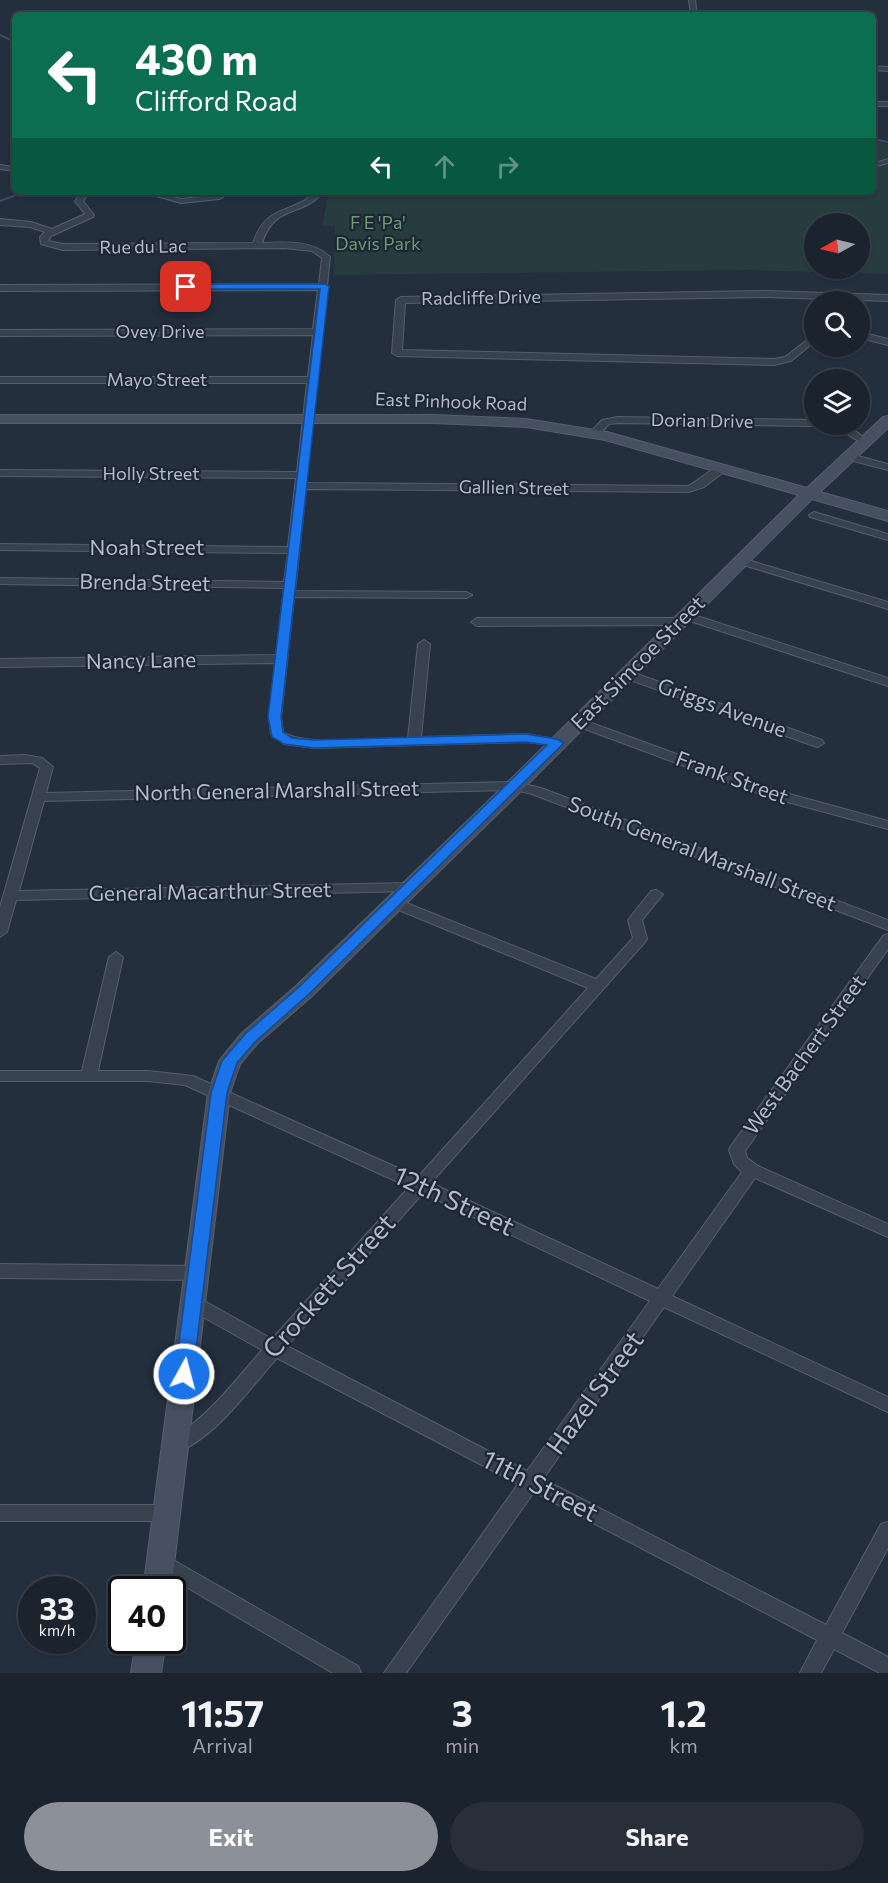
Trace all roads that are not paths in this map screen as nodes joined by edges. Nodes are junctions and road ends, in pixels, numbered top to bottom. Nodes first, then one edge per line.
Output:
1 (888, 161) edge
2 (877, 164) dead end
3 (84, 195) edge
4 (158, 195) edge
5 (316, 195) edge
6 (219, 197) dead end
7 (0, 222) edge
8 (52, 232) junction
9 (257, 245) junction
10 (325, 286) junction
11 (0, 288) edge
12 (804, 296) edge
13 (888, 298) edge
14 (870, 299) edge
15 (319, 332) junction
16 (0, 333) edge
17 (870, 338) edge
18 (888, 342) edge
19 (804, 346) edge
20 (0, 380) edge
21 (313, 380) junction
22 (0, 419) edge
23 (309, 420) junction
24 (888, 420) edge
25 (804, 423) edge
26 (594, 434) junction
27 (852, 435) edge
28 (865, 442) junction
29 (850, 457) junction
30 (888, 467) edge
31 (721, 469) junction
32 (0, 473) edge
33 (301, 480) junction
34 (810, 494) junction
35 (814, 515) dead end
36 (888, 516) edge
37 (886, 534) edge
38 (0, 547) edge
39 (294, 550) junction
40 (741, 561) junction
41 (0, 581) edge
42 (289, 589) junction
43 (466, 595) dead end
44 (888, 606) edge
45 (683, 618) junction
46 (477, 622) dead end
47 (424, 644) dead end
48 (282, 659) junction
49 (0, 663) edge
50 (626, 674) junction
51 (888, 682) edge
52 (578, 722) junction
53 (414, 741) junction
54 (557, 743) junction
55 (818, 743) dead end
56 (0, 760) edge
57 (515, 786) junction
58 (39, 797) junction
59 (888, 825) edge
60 (410, 887) junction
61 (656, 894) dead end
62 (10, 896) junction
63 (394, 903) junction
64 (888, 925) edge
65 (0, 932) edge
66 (888, 939) edge
67 (883, 954) edge
68 (116, 957) dead end
69 (598, 986) junction
70 (0, 1076) edge
71 (89, 1076) junction
72 (219, 1093) junction
73 (752, 1170) junction
74 (420, 1185) junction
75 (888, 1231) edge
76 (0, 1271) edge
77 (196, 1273) junction
78 (662, 1299) junction
79 (193, 1303) junction
80 (274, 1348) junction
81 (888, 1405) edge
82 (175, 1445) junction
83 (531, 1481) junction
84 (0, 1513) edge
85 (166, 1513) junction
86 (888, 1530) edge
87 (160, 1562) junction
88 (158, 1576) edge
89 (831, 1637) junction
90 (149, 1654) edge
91 (888, 1666) edge
92 (146, 1673) edge
93 (351, 1673) edge
94 (394, 1673) edge
95 (810, 1673) edge

1 - 2 street
3 - 8 street, Rue du Lac
4 - 6 street
5 - 9 street
7 - 8 street
8 - 9 street, Rue du Lac
9 - 10 street, Rue du Lac
10 - 11 street
10 - 15 street
12 - 19 street, Radcliffe Drive
13 - 14 street, Radcliffe Drive
15 - 16 street, Ovey Drive
15 - 21 street
17 - 18 street
20 - 21 street, Mayo Street
21 - 23 street
22 - 23 street, East Pinhook Road
23 - 26 street, East Pinhook Road
23 - 33 street
24 - 28 street, East Simcoe Street
25 - 26 street, Dorian Drive
26 - 31 street, East Pinhook Road
27 - 28 street
28 - 29 street, East Simcoe Street
29 - 30 street
29 - 34 street, East Simcoe Street
31 - 33 street, Gallien Street
31 - 34 street, East Pinhook Road
32 - 33 street, Holly Street
33 - 39 street
34 - 36 street, East Pinhook Road
34 - 40 street, East Simcoe Street
35 - 37 street
38 - 39 street, Noah Street
39 - 42 street
40 - 44 street
40 - 45 street, East Simcoe Street
41 - 42 street, Brenda Street
42 - 43 street, Brenda Street
42 - 48 street
45 - 46 street
45 - 50 street, East Simcoe Street
45 - 51 street
47 - 53 street
48 - 49 street, Nancy Lane
48 - 53 street
50 - 52 street, East Simcoe Street
50 - 55 street, Griggs Avenue
52 - 54 street, East Simcoe Street
52 - 59 street, Frank Street
53 - 54 street
54 - 57 street, East Simcoe Street
56 - 58 street
57 - 58 street, North General Marshall Street
57 - 60 street, East Simcoe Street
57 - 64 street, South General Marshall Street
58 - 62 street
60 - 62 street, General Macarthur Street
60 - 63 street, East Simcoe Street
61 - 69 street, Crockett Street
62 - 65 street
63 - 69 street
63 - 72 street, East Simcoe Street
66 - 67 street, West Bachert Street
67 - 73 street, West Bachert Street
68 - 71 street
69 - 74 street, Crockett Street
70 - 71 street, 12th Street
71 - 72 street, 12th Street
72 - 74 street, 12th Street
72 - 77 street, East Simcoe Street
73 - 75 street
73 - 78 street, Hazel Street
74 - 78 street, 12th Street
74 - 80 street, Crockett Street
76 - 77 street
77 - 79 street, East Simcoe Street
78 - 81 street, 12th Street
78 - 83 street, Hazel Street
79 - 80 street, 11th Street
79 - 82 street, East Simcoe Street
80 - 82 street, Crockett Street
80 - 83 street, 11th Street
82 - 85 street, East Simcoe Street
83 - 89 street, 11th Street
83 - 94 street, Hazel Street
84 - 85 street
85 - 87 street, East Simcoe Street
86 - 89 street
87 - 88 street, East Simcoe Street
87 - 93 street
89 - 91 street, 11th Street
89 - 95 street
90 - 92 street

